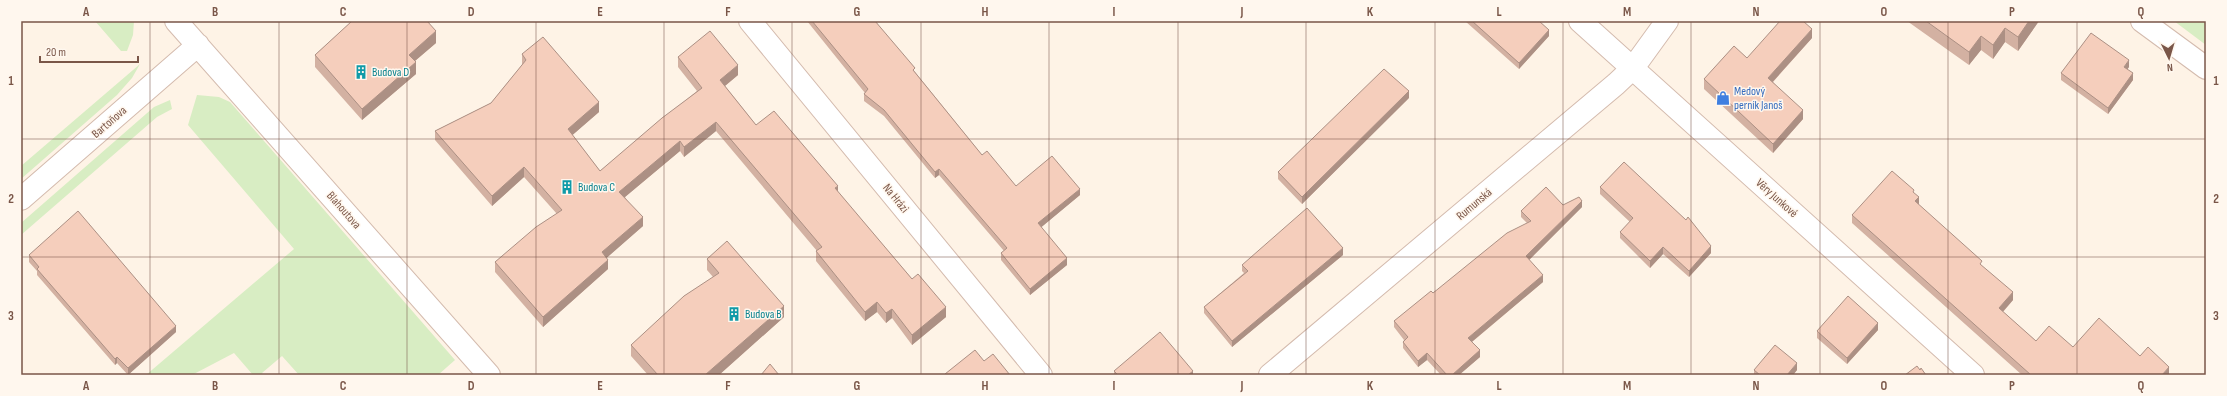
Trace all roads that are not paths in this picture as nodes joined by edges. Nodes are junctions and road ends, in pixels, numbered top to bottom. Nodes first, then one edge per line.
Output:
1 (176, 21) edge
2 (750, 21) edge
3 (1580, 21) edge
4 (1667, 21) edge
5 (2142, 21) edge
6 (198, 45) junction
7 (1632, 68) junction
8 (2206, 68) edge
9 (21, 199) edge
10 (489, 375) edge
11 (1041, 375) edge
12 (1270, 375) edge
13 (1973, 375) edge

1 - 6 street, Blahoutova
2 - 11 street, Na Hrázi
3 - 7 street, Věry Junkové
4 - 7 street, Rumunská
5 - 8 street
6 - 9 street, Bartoňova
6 - 10 street, Blahoutova
7 - 12 street, Rumunská
7 - 13 street, Věry Junkové

